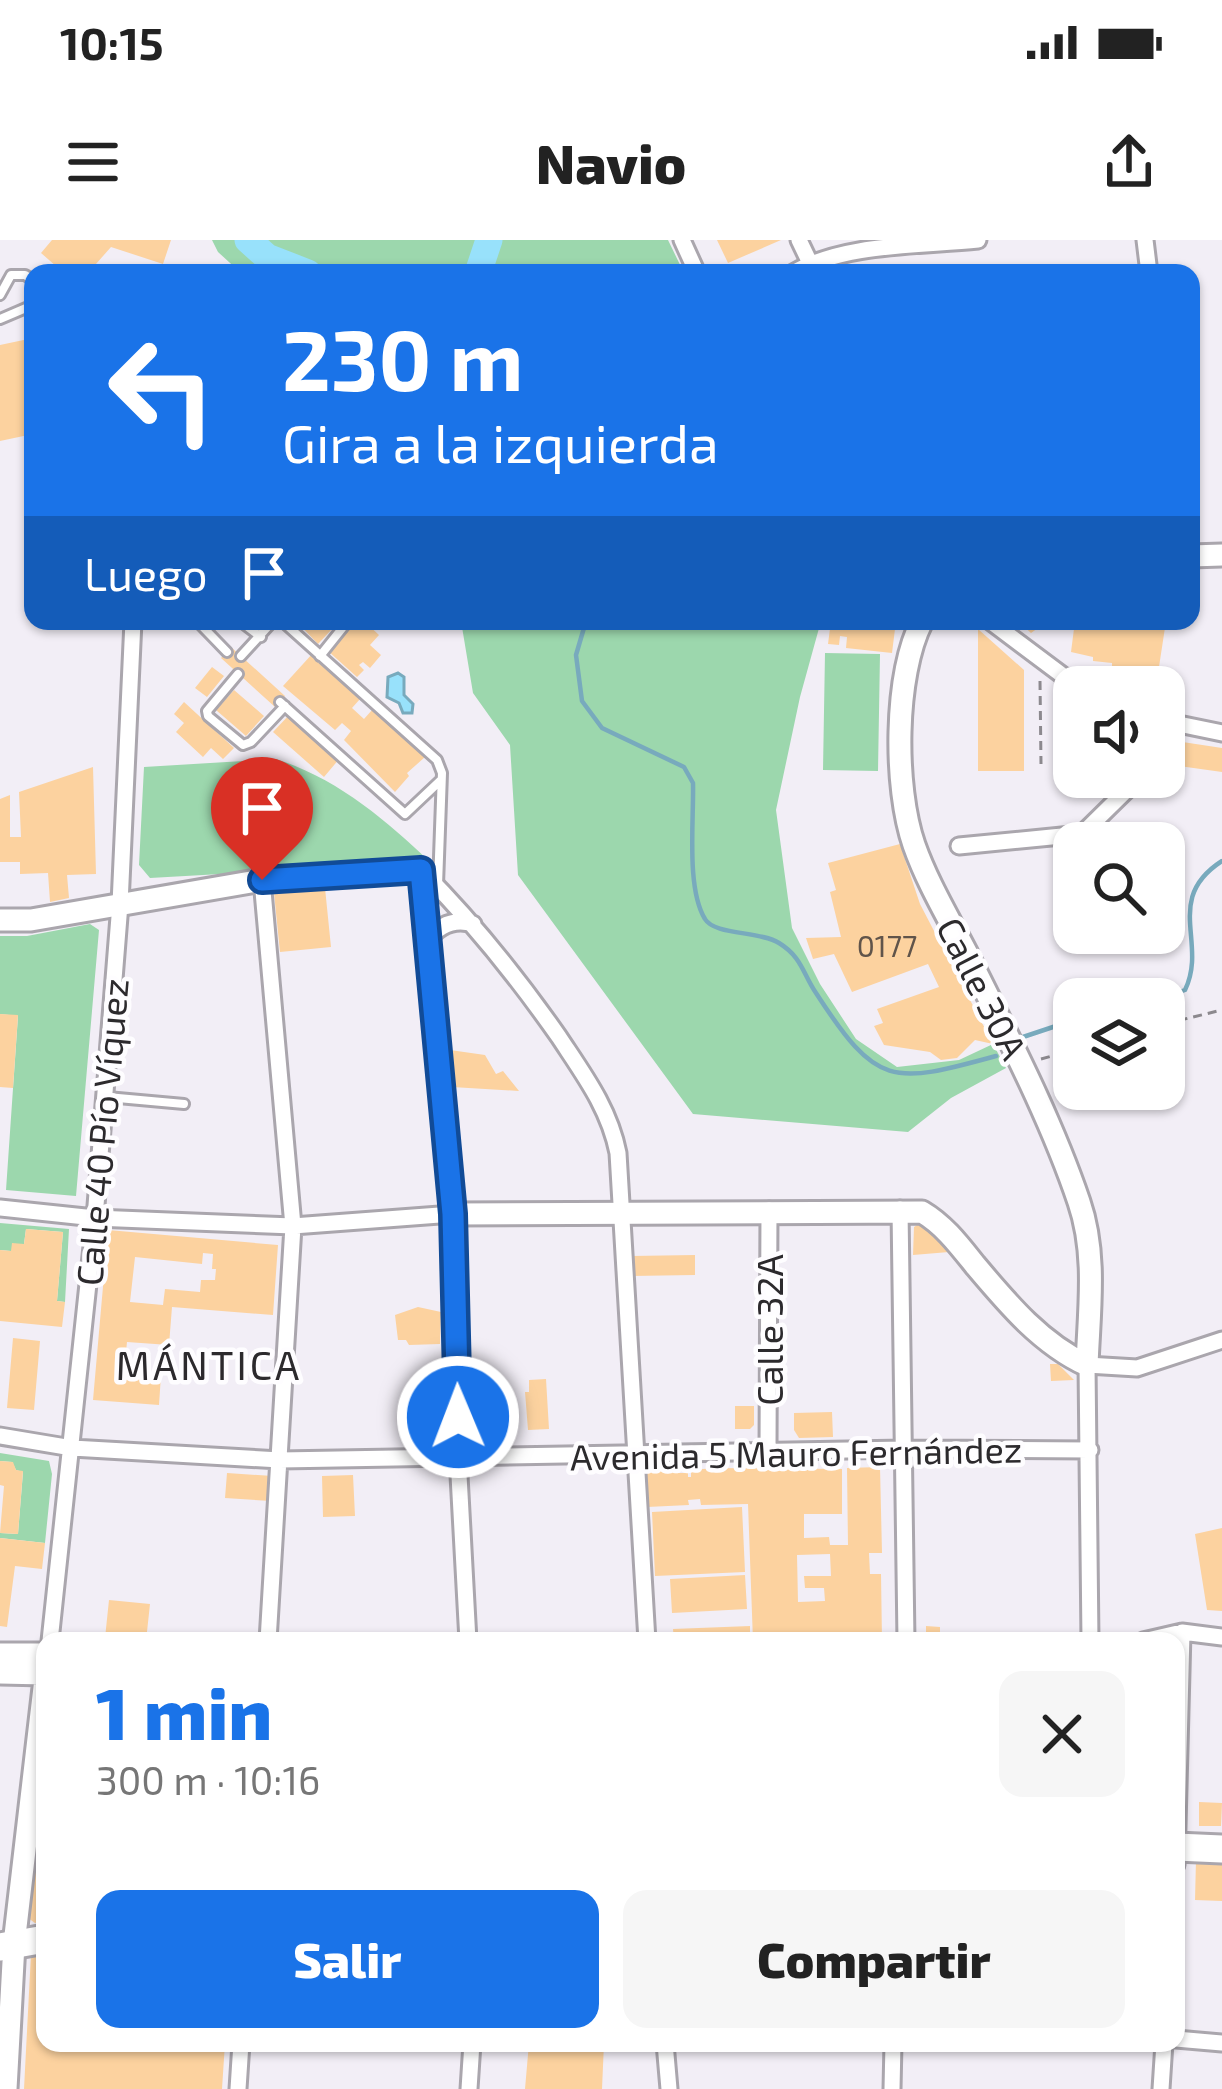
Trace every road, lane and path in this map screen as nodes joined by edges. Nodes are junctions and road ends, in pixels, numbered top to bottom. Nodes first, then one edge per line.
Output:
1 (799, 240) edge
2 (978, 240) edge
3 (810, 263) joint
4 (24, 275) edge
5 (0, 295) edge
6 (134, 630) edge
7 (206, 630) edge
8 (251, 630) edge
9 (269, 630) edge
10 (289, 630) edge
11 (341, 630) edge
12 (919, 630) edge
13 (1002, 630) edge
14 (261, 638) junction
15 (227, 652) dead end
16 (241, 656) dead end
17 (320, 656) junction
18 (1040, 658) junction
19 (1053, 668) edge
20 (238, 674) dead end
21 (1185, 725) edge
22 (1222, 733) edge
23 (1041, 764) dead end
24 (441, 780) junction
25 (1119, 798) edge
26 (959, 845) dead end
27 (421, 870) junction
28 (262, 880) junction
29 (438, 887) junction
30 (120, 904) junction
31 (0, 920) edge
32 (476, 925) junction
33 (427, 941) junction
34 (1222, 1010) edge
35 (1185, 1019) edge
36 (1053, 1056) edge
37 (1022, 1065) junction
38 (105, 1096) junction
39 (184, 1104) dead end
40 (0, 1208) edge
41 (900, 1209) junction
42 (769, 1210) junction
43 (621, 1212) junction
44 (453, 1214) junction
45 (95, 1218) junction
46 (293, 1226) junction
47 (1222, 1340) edge
48 (1087, 1365) junction
49 (0, 1436) edge
50 (72, 1448) junction
51 (905, 1449) junction
52 (768, 1450) junction
53 (1090, 1450) junction
54 (634, 1454) junction
55 (458, 1457) junction
56 (280, 1460) junction
57 (51, 1632) edge
58 (269, 1632) edge
59 (468, 1632) edge
60 (646, 1632) edge
61 (906, 1632) edge
62 (1090, 1632) edge
63 (1185, 1632) edge
64 (1222, 1637) edge
65 (0, 1654) edge
66 (36, 1654) edge
67 (0, 1673) edge
68 (36, 1675) edge
69 (36, 1740) edge
70 (1185, 1847) edge
71 (1222, 1849) edge
72 (7, 1946) edge
73 (1185, 2040) edge
74 (1222, 2043) edge
75 (240, 2052) edge
76 (471, 2052) edge
77 (666, 2052) edge
78 (893, 2052) edge
79 (1163, 2052) edge
80 (6, 2089) edge
81 (238, 2089) edge
82 (469, 2089) edge
83 (668, 2089) edge
84 (892, 2089) edge
85 (1161, 2089) edge

1 - 3 street
2 - 3 street
4 - 5 lane
6 - 30 street, Calle 40 Pío Víquez
7 - 15 lane
8 - 14 lane
9 - 14 lane
10 - 17 lane
11 - 17 lane
12 - 37 street, Calle 30A
13 - 18 street
14 - 16 lane
17 - 24 lane
18 - 19 street
18 - 23 path
20 - 24 lane
21 - 22 street
24 - 29 lane
25 - 26 street
27 - 28 street
27 - 29 street
27 - 33 street
28 - 30 street
28 - 46 street
29 - 32 street
30 - 31 street
30 - 38 street, Calle 40 Pío Víquez
32 - 33 street
32 - 43 street
33 - 44 street
34 - 35 path
36 - 37 path
37 - 48 street, Calle 30A
38 - 39 lane
38 - 45 street, Calle 40 Pío Víquez
40 - 45 street
41 - 42 street
41 - 48 street
41 - 51 street
42 - 43 street
42 - 52 street, Calle 32A
43 - 44 street
43 - 54 street
44 - 46 street
44 - 55 street
45 - 46 street
45 - 50 street, Calle 40 Pío Víquez
46 - 56 street
47 - 48 street
48 - 53 street, Calle 30A
49 - 50 street, Avenida 5 Mauro Fernández
50 - 56 street, Avenida 5 Mauro Fernández
50 - 57 street, Calle 40 Pío Víquez
51 - 52 street, Avenida 5 Mauro Fernández
51 - 53 street, Avenida 5 Mauro Fernández
51 - 61 street
52 - 54 street, Avenida 5 Mauro Fernández
53 - 62 street, Calle 30A
54 - 55 street, Avenida 5 Mauro Fernández
54 - 60 street
55 - 56 street, Avenida 5 Mauro Fernández
55 - 59 street
56 - 58 street
63 - 64 street
65 - 66 street
67 - 68 street
69 - 72 street
70 - 71 highway
72 - 80 street
73 - 74 street
75 - 81 street
76 - 82 street
77 - 83 street
78 - 84 street
79 - 85 street

